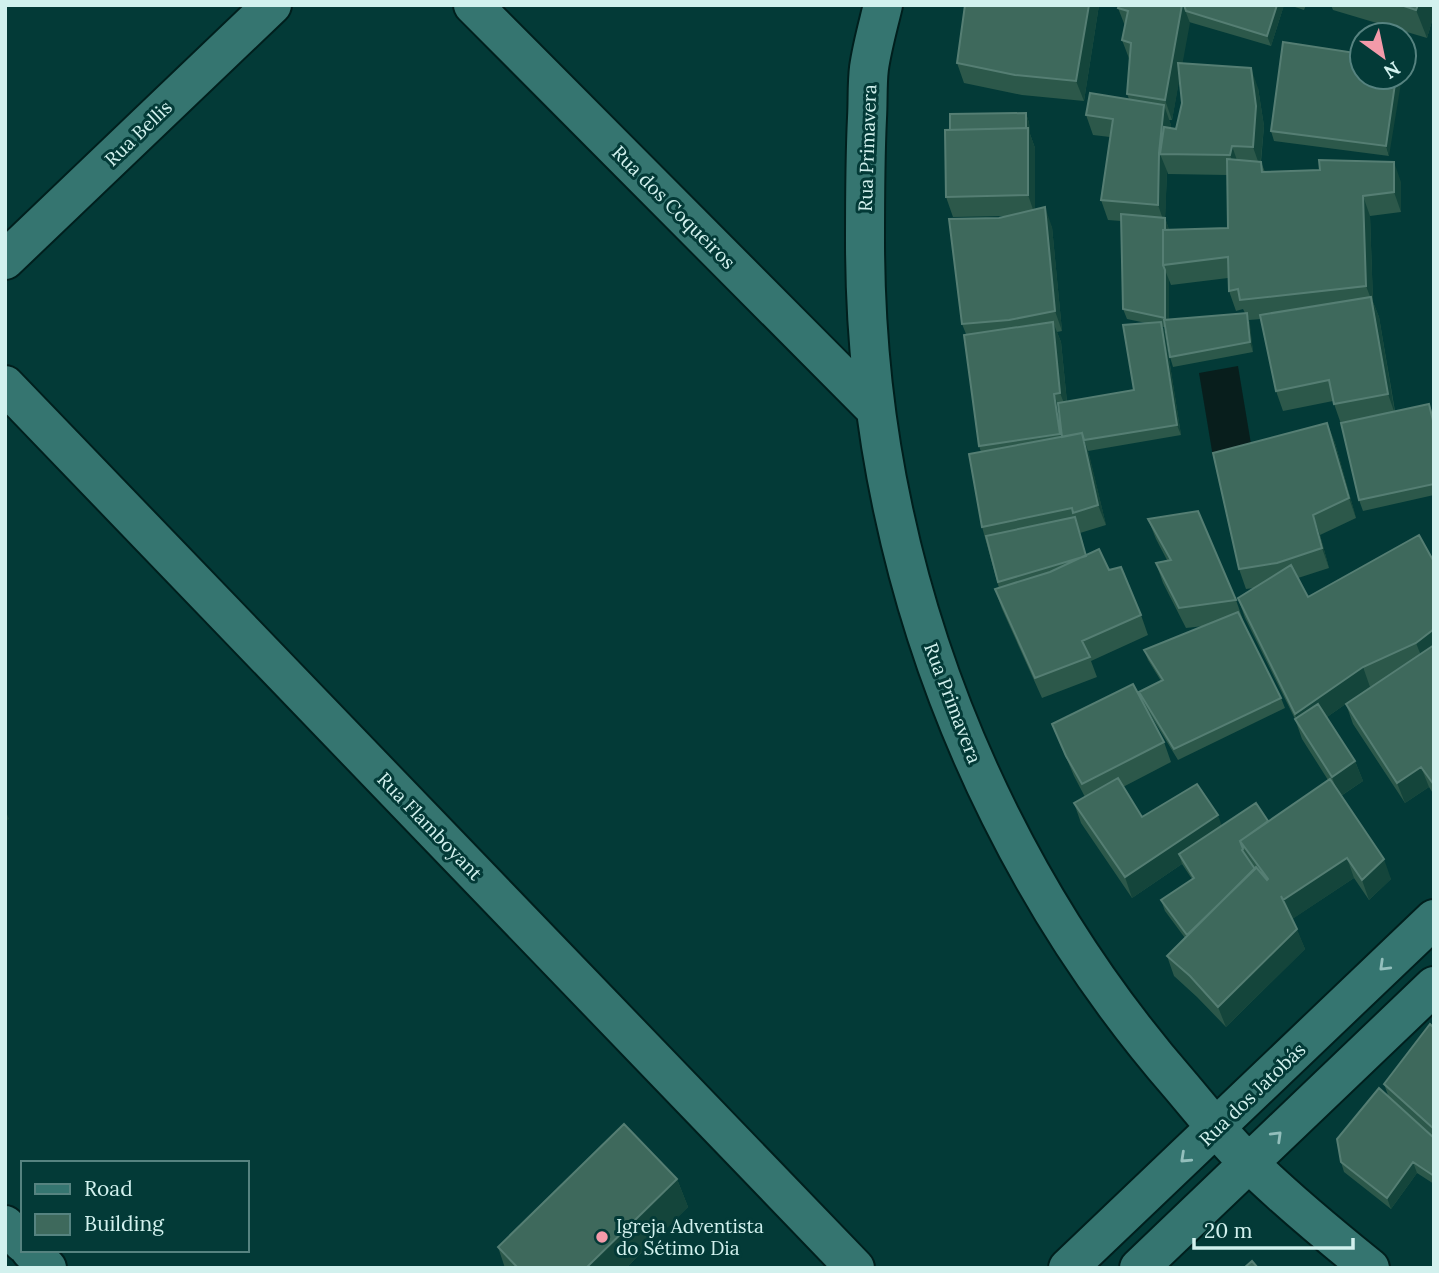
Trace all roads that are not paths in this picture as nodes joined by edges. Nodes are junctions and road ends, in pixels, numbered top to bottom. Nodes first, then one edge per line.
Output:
1 (272, 5) edge
2 (473, 5) edge
3 (883, 5) edge
4 (5, 260) edge
5 (5, 385) edge
6 (876, 410) junction
7 (1434, 919) edge
8 (1434, 986) edge
9 (1216, 1128) junction
10 (1249, 1163) junction
11 (5, 1225) edge
12 (21, 1241) edge
13 (32, 1252) edge
14 (47, 1268) edge
15 (855, 1268) edge
16 (1068, 1268) edge
17 (1139, 1268) edge
18 (1370, 1268) edge

1 - 4 street, Rua Bellis
2 - 6 street, Rua dos Coqueiros
3 - 6 street, Rua Primavera
5 - 15 street, Rua Flamboyant
6 - 9 street, Rua Primavera
7 -> 9 street, Rua dos Jatobás
10 -> 8 street
9 - 10 street, Rua Primavera
9 -> 16 street, Rua dos Jatobás
10 - 17 street
10 - 18 street, Rua Primavera
11 - 12 street
13 - 14 street

